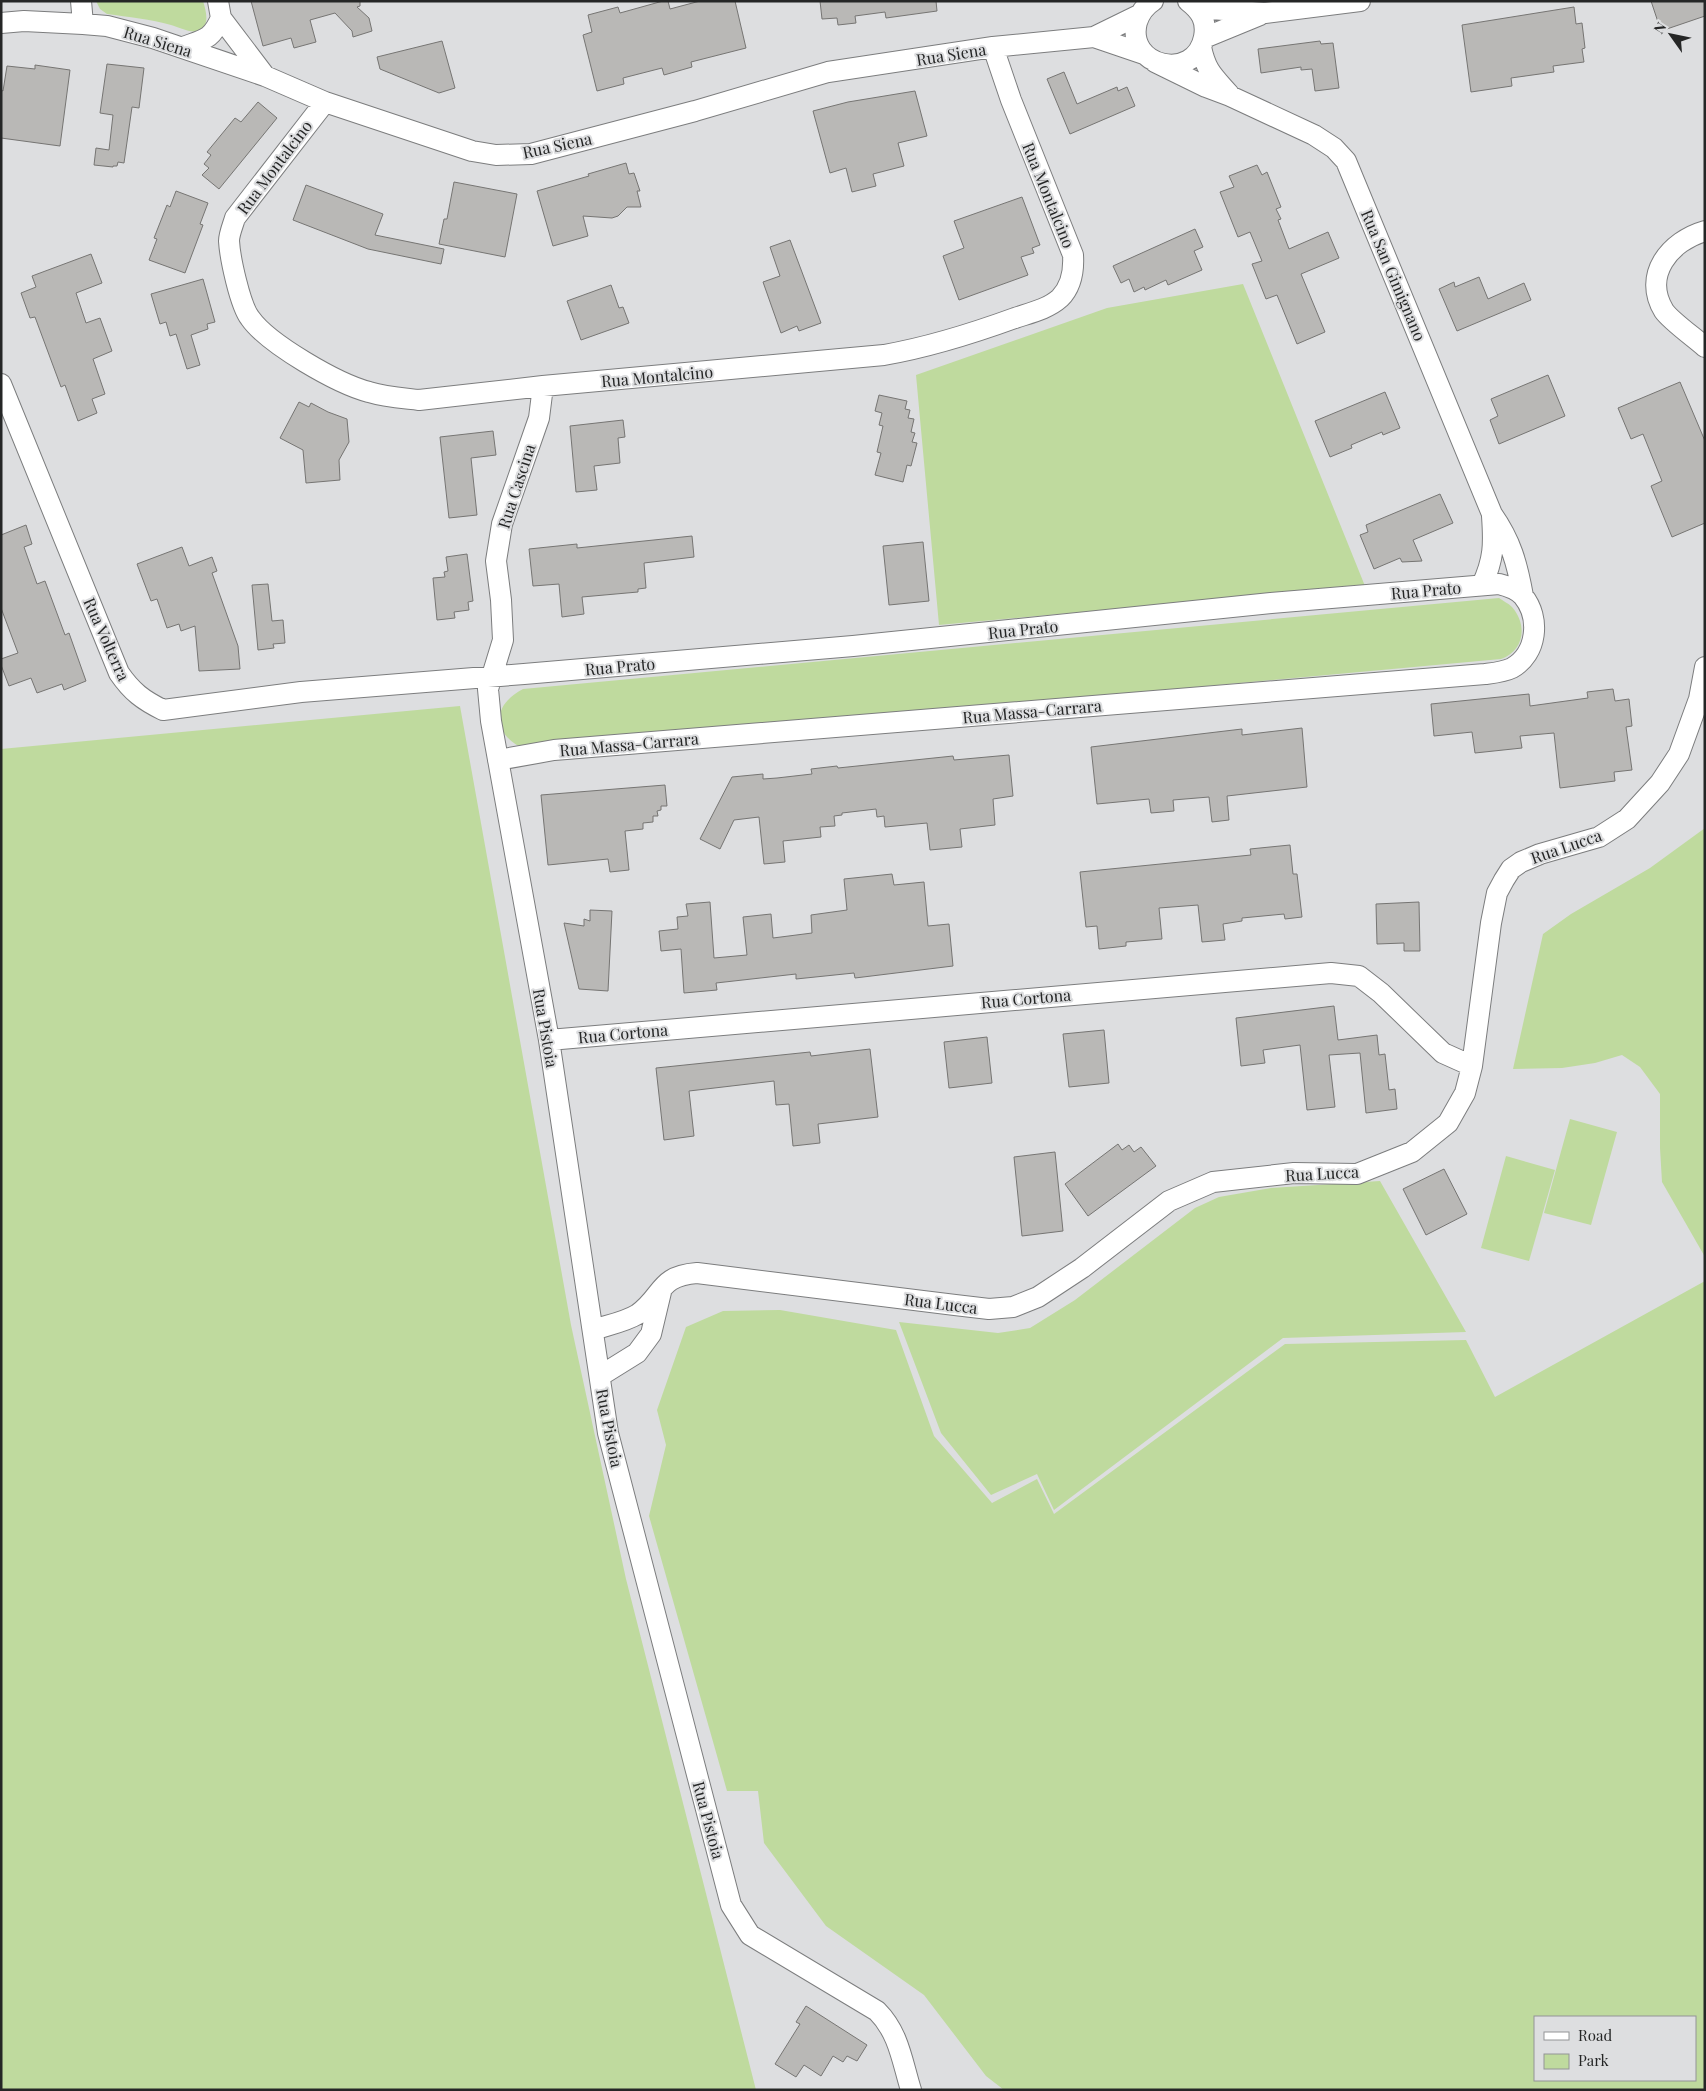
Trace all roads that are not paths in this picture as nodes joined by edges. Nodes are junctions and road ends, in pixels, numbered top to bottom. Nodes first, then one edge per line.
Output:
1 (81, 1) edge
2 (1360, 1) edge
3 (1147, 5) edge
4 (1193, 5) edge
5 (219, 9) edge
6 (1265, 13) junction
7 (1, 23) edge
8 (83, 24) junction
9 (1094, 37) junction
10 (1203, 42) junction
11 (183, 47) junction
12 (993, 47) junction
13 (1149, 58) junction
14 (265, 76) junction
15 (1230, 96) junction
16 (325, 102) junction
17 (1705, 232) edge
18 (1705, 347) edge
19 (1, 384) edge
20 (544, 386) junction
21 (1492, 514) junction
22 (1482, 585) junction
23 (1522, 596) junction
24 (1705, 667) edge
25 (492, 675) junction
26 (498, 760) junction
27 (548, 1040) junction
28 (1472, 1066) junction
29 (661, 1290) junction
30 (593, 1330) junction
31 (600, 1376) junction
32 (911, 2090) edge

1 - 8 street
2 - 6 street
3 - 9 street, Rua Siena
3 - 13 street
4 - 6 street
4 - 10 street, Rua San Gimignano
5 - 11 street
5 - 14 street
6 - 10 street
7 - 8 street, Rua Siena
8 - 11 street, Rua Siena
9 - 12 street, Rua Siena
9 - 13 street, Rua Siena
10 - 13 street
10 - 15 street, Rua San Gimignano
11 - 14 street, Rua Siena
12 - 16 street, Rua Siena
12 - 20 street, Rua Montalcino
13 - 15 street, Rua San Gimignano
14 - 16 street, Rua Siena
15 - 21 street, Rua San Gimignano
16 - 20 street, Rua Montalcino
17 - 18 street
19 - 25 street, Rua Volterra
20 - 25 street, Rua Cascina
21 - 22 street, Rua San Gimignano
21 - 23 street, Rua San Gimignano
22 - 23 street, Rua Prato
22 - 25 street, Rua Prato
23 - 26 street, Rua Massa-Carrara
24 - 28 street, Rua Lucca
25 - 26 street, Rua Pistoia
26 - 27 street, Rua Pistoia
27 - 28 street, Rua Cortona
27 - 30 street, Rua Pistoia
28 - 29 street, Rua Lucca
29 - 30 street, Rua Lucca
29 - 31 street
30 - 31 street, Rua Pistoia
31 - 32 street, Rua Pistoia

